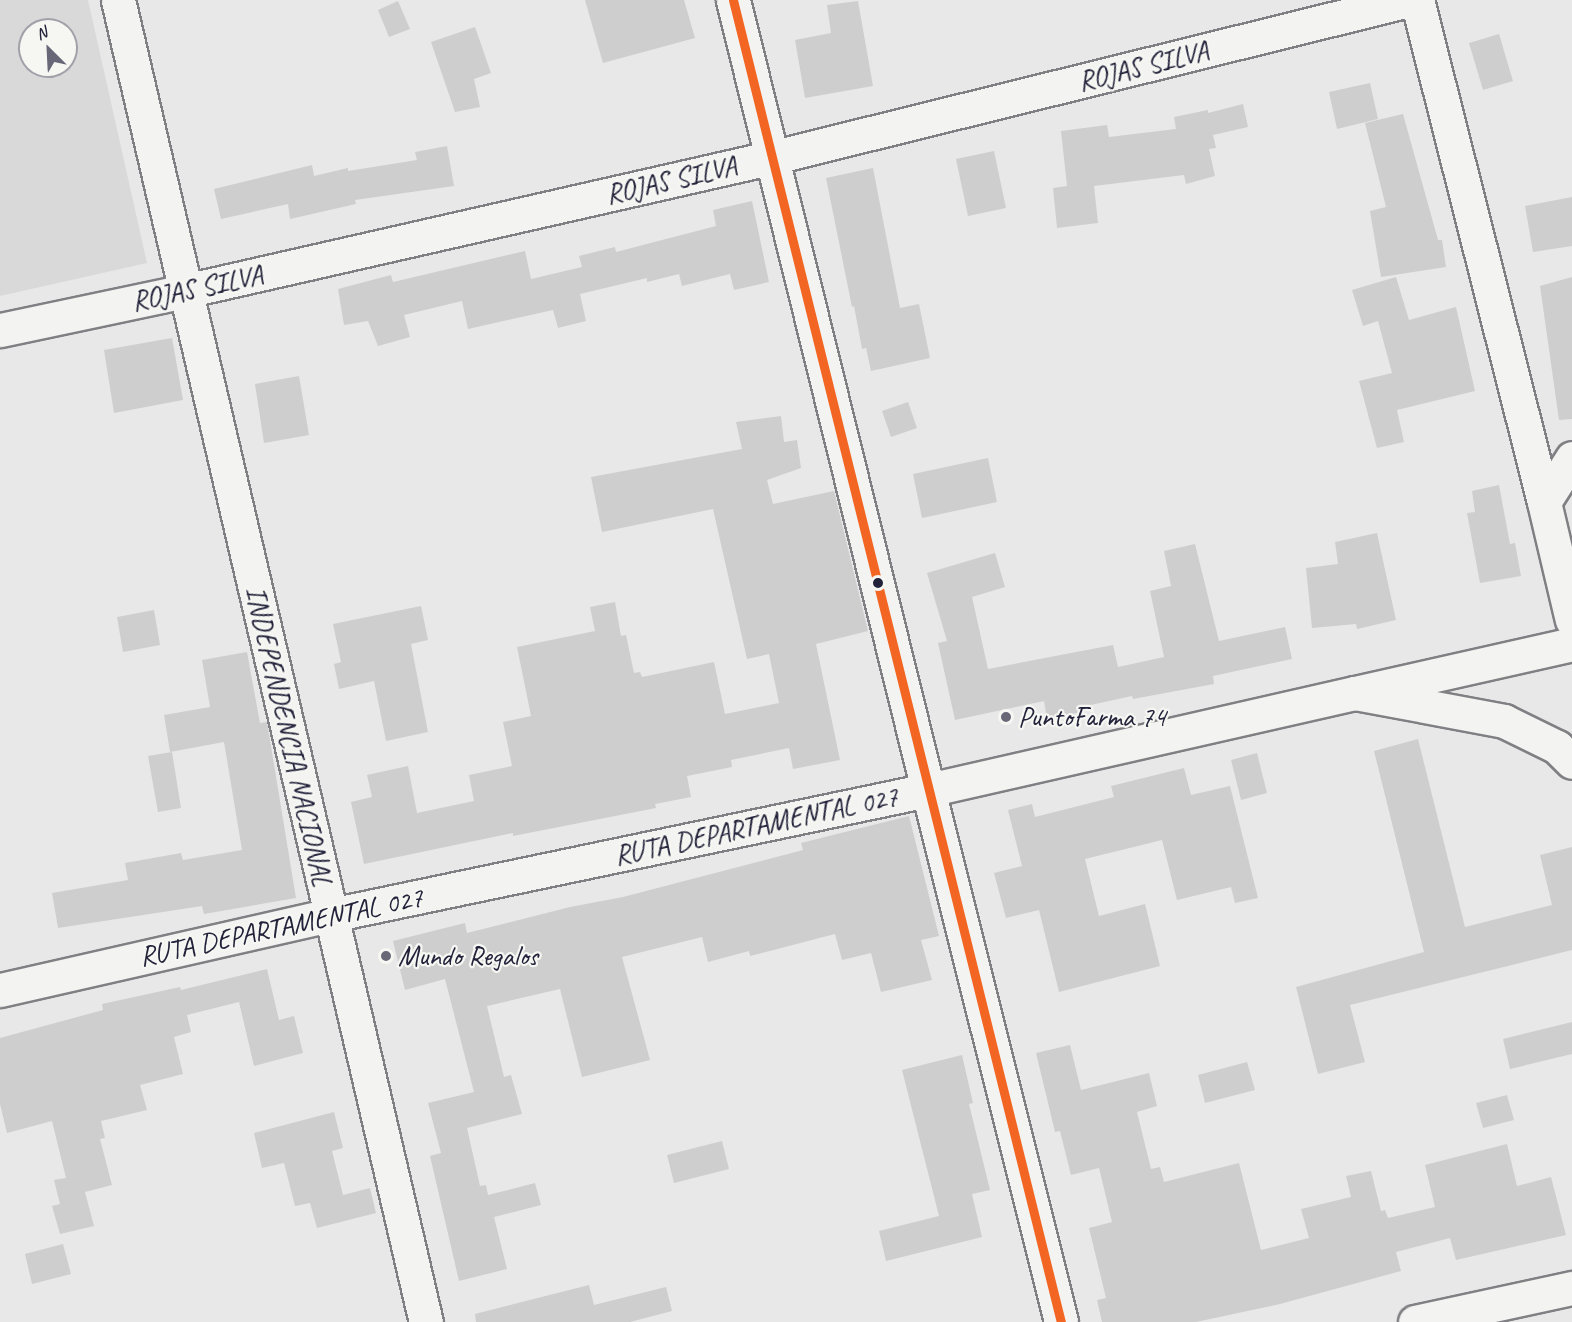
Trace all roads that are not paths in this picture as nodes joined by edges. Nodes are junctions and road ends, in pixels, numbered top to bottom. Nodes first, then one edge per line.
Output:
1 (118, 0) edge
2 (733, 0) edge
3 (1409, 0) edge
4 (1417, 0) edge
5 (774, 157) junction
6 (185, 291) junction
7 (0, 330) edge
8 (1572, 458) edge
9 (1544, 502) junction
10 (1572, 620) edge
11 (1572, 644) edge
12 (1355, 693) junction
13 (1572, 762) edge
14 (928, 790) junction
15 (331, 915) junction
16 (0, 990) edge
17 (1572, 1288) edge
18 (426, 1322) edge
19 (1061, 1322) edge
20 (1415, 1322) edge

1 - 6 street, INDEPENDENCIA NACIONAL
2 - 5 street
3 - 5 street, ROJAS SILVA
4 - 9 street
5 - 6 street, ROJAS SILVA
5 - 14 street
6 - 7 street, ROJAS SILVA
6 - 15 street, INDEPENDENCIA NACIONAL
8 - 9 street
9 - 10 street
11 - 12 street
12 - 13 street, RUTA DEPARTAMENTAL 027
12 - 14 street, RUTA DEPARTAMENTAL 027
14 - 15 street, RUTA DEPARTAMENTAL 027
14 - 19 street
15 - 16 street, RUTA DEPARTAMENTAL 027
15 - 18 street, INDEPENDENCIA NACIONAL
17 - 20 street

